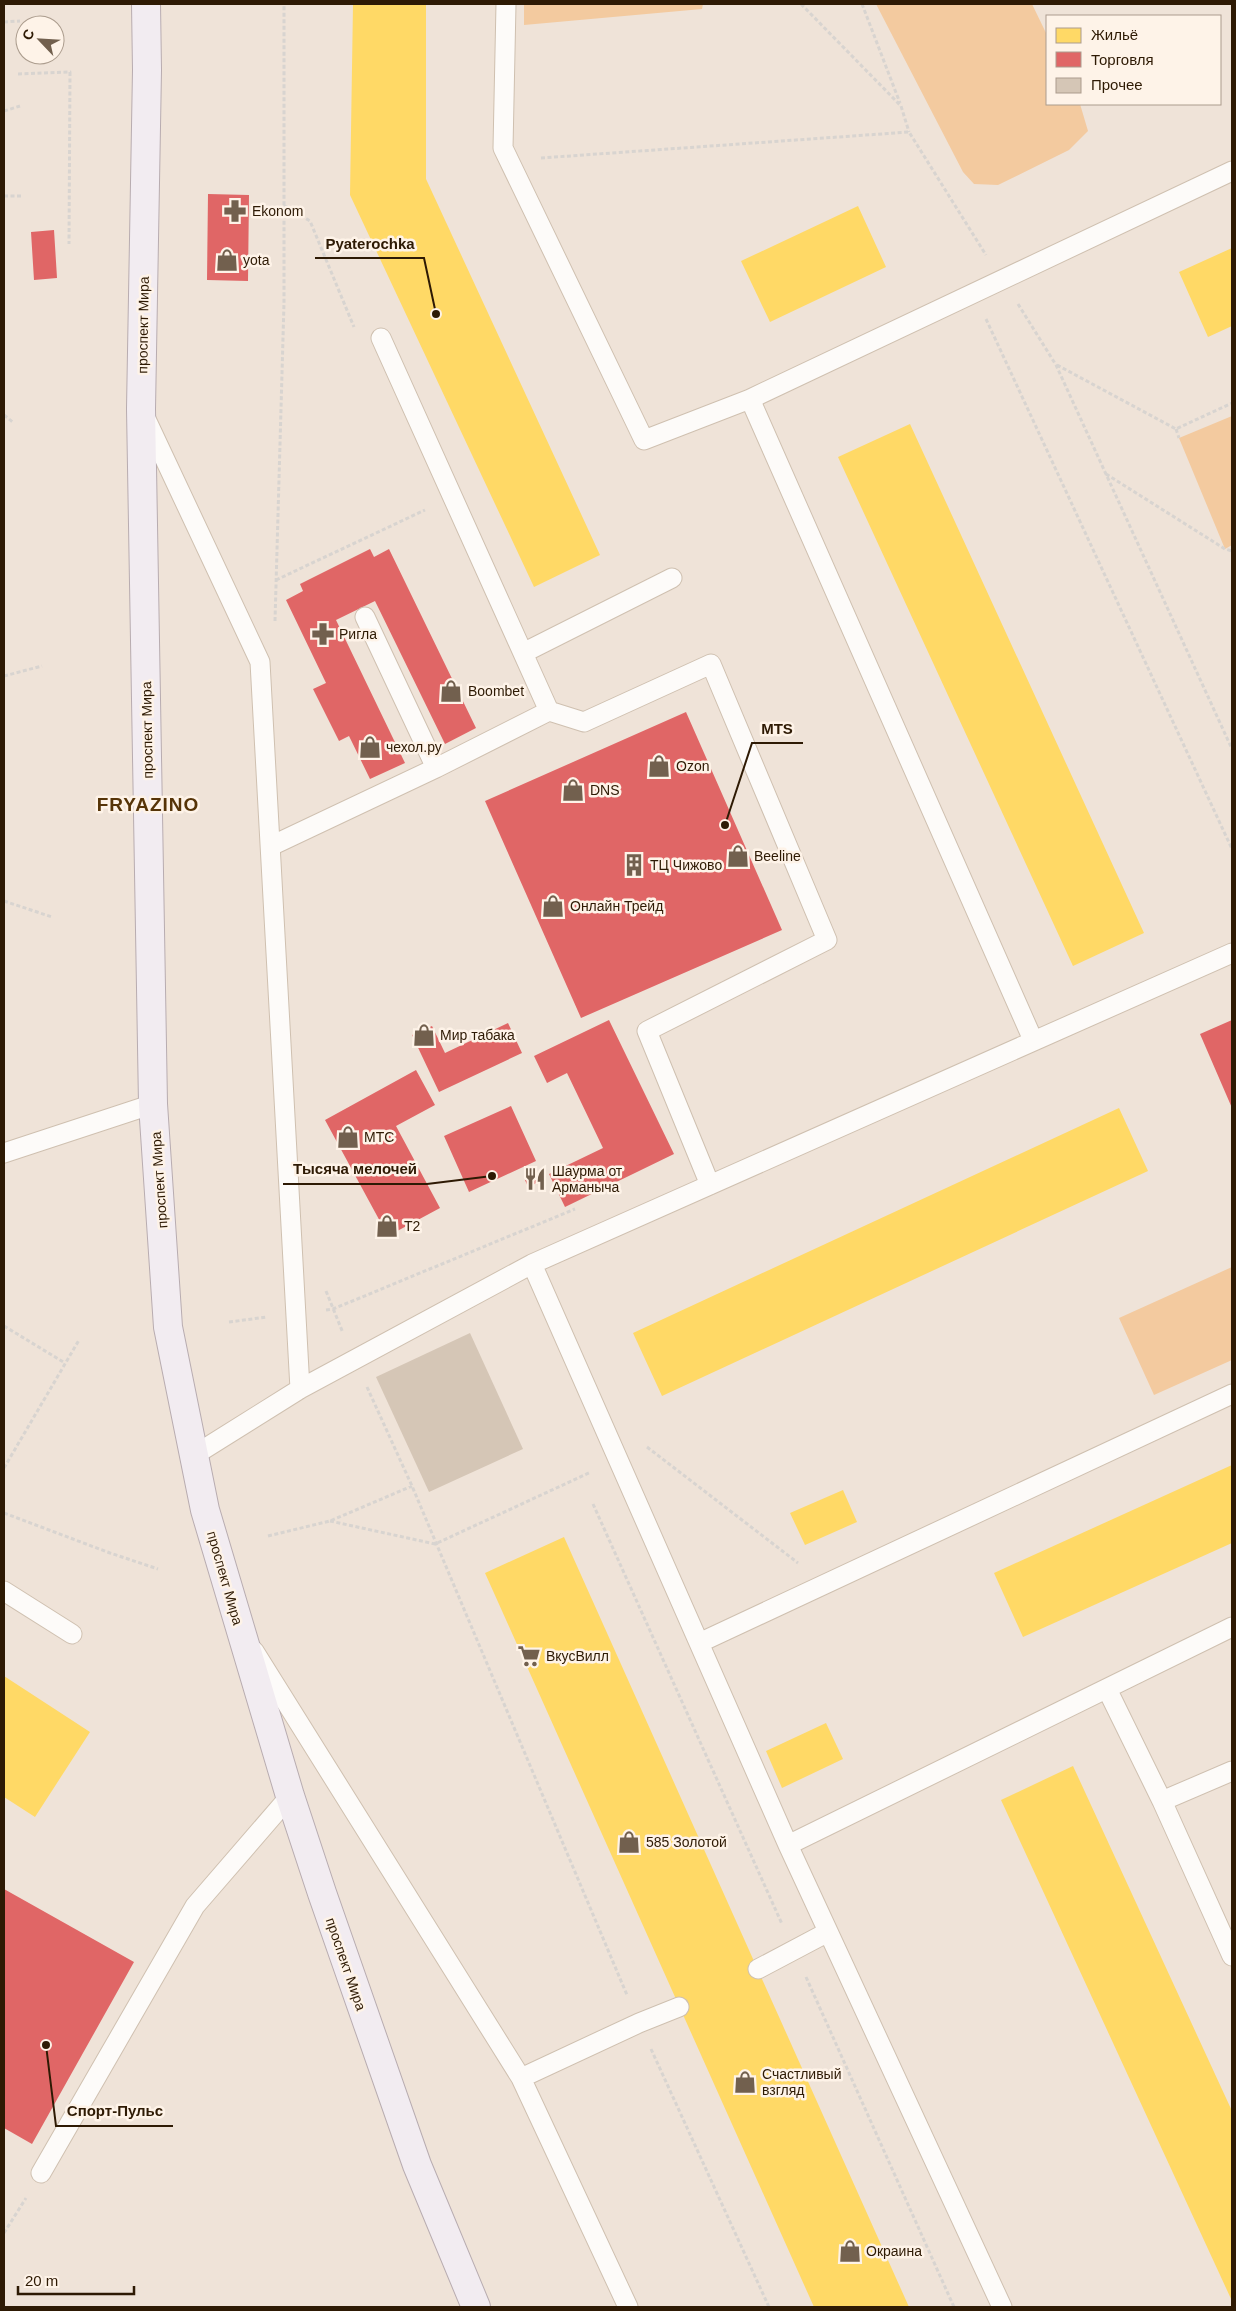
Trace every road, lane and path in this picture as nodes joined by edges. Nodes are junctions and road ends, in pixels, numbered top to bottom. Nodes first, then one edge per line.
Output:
1 (146, 4) edge
2 (284, 4) edge
3 (506, 4) edge
4 (801, 4) edge
5 (862, 4) edge
6 (18, 74) dead end
7 (20, 106) dead end
8 (901, 106) junction
9 (4, 111) edge
10 (909, 132) junction
11 (509, 161) junction
12 (1232, 171) edge
13 (4, 196) edge
14 (23, 196) dead end
15 (284, 205) junction
16 (69, 244) dead end
17 (1002, 280) junction
18 (974, 293) junction
19 (355, 329) dead end
20 (381, 338) dead end
21 (1056, 365) junction
22 (750, 399) junction
23 (1232, 403) edge
24 (141, 409) junction
25 (4, 415) edge
26 (14, 423) dead end
27 (1176, 429) junction
28 (1179, 438) dead end
29 (1106, 474) junction
30 (430, 508) dead end
31 (1232, 551) edge
32 (672, 578) dead end
33 (276, 580) junction
34 (365, 617) dead end
35 (275, 627) dead end
36 (523, 653) junction
37 (42, 666) dead end
38 (4, 676) edge
39 (549, 711) junction
40 (1232, 749) edge
41 (436, 768) junction
42 (270, 846) junction
43 (1232, 849) edge
44 (4, 901) edge
45 (52, 917) dead end
46 (1232, 953) edge
47 (1033, 1040) junction
48 (153, 1104) junction
49 (4, 1153) edge
50 (710, 1185) junction
51 (532, 1264) junction
52 (324, 1284) dead end
53 (4, 1326) edge
54 (79, 1340) dead end
55 (354, 1360) junction
56 (65, 1363) junction
57 (300, 1389) junction
58 (1232, 1394) edge
59 (641, 1442) dead end
60 (192, 1456) junction
61 (618, 1460) junction
62 (4, 1468) edge
63 (412, 1486) junction
64 (593, 1504) dead end
65 (4, 1513) edge
66 (330, 1521) junction
67 (268, 1536) dead end
68 (435, 1544) junction
69 (158, 1569) dead end
70 (826, 1585) junction
71 (4, 1591) edge
72 (239, 1627) junction
73 (1232, 1627) edge
74 (72, 1634) dead end
75 (699, 1643) junction
76 (1107, 1688) junction
77 (1232, 1771) edge
78 (290, 1796) junction
79 (1162, 1801) junction
80 (788, 1845) junction
81 (828, 1932) junction
82 (794, 1950) junction
83 (1232, 1956) edge
84 (758, 1969) dead end
85 (679, 2007) dead end
86 (639, 2023) junction
87 (521, 2078) junction
88 (41, 2173) joint
89 (4, 2233) edge
90 (476, 2307) edge
91 (628, 2307) edge
92 (770, 2307) edge
93 (954, 2307) edge
94 (1002, 2307) edge

1 - 24 main road, проспект Мира
2 - 15 path
3 - 11 lane
4 - 8 path
5 - 8 path
6 - 16 path
7 - 9 path
8 - 10 path
10 - 11 path
10 - 17 path
11 - 22 lane
12 - 17 lane
13 - 14 path
15 - 19 path
15 - 33 path
17 - 18 lane
17 - 21 path
18 - 22 lane
18 - 43 path
20 - 36 lane
21 - 27 path
21 - 29 path
22 - 47 lane
23 - 27 path
24 - 42 lane
24 - 48 main road, проспект Мира
25 - 26 path
27 - 28 path
29 - 31 path
29 - 40 path
30 - 33 path
32 - 36 lane
33 - 35 path
34 - 41 lane
36 - 39 lane
37 - 38 path
39 - 41 lane
39 - 50 lane
41 - 42 lane
42 - 57 lane
44 - 45 path
46 - 47 lane
47 - 50 lane
48 - 49 lane
48 - 60 main road, проспект Мира
50 - 51 lane
51 - 55 lane
51 - 61 lane
52 - 55 path
53 - 56 path
54 - 56 path
55 - 57 lane
55 - 63 path
56 - 62 path
57 - 60 lane
58 - 70 lane
59 - 70 path
60 - 72 main road, проспект Мира
61 - 68 path
61 - 75 lane
63 - 66 path
63 - 68 path
64 - 82 path
65 - 69 path
66 - 67 path
66 - 68 path
68 - 86 path
70 - 75 lane
71 - 74 lane
72 - 78 main road, проспект Мира
72 - 87 lane
73 - 76 lane
75 - 80 lane
76 - 79 lane
76 - 80 lane
77 - 79 lane
78 - 88 lane
78 - 90 main road, проспект Мира
79 - 83 lane
80 - 81 lane
81 - 82 lane
81 - 94 lane
82 - 84 lane
82 - 93 path
85 - 86 lane
86 - 87 lane
86 - 92 path
87 - 91 lane
88 - 89 path

